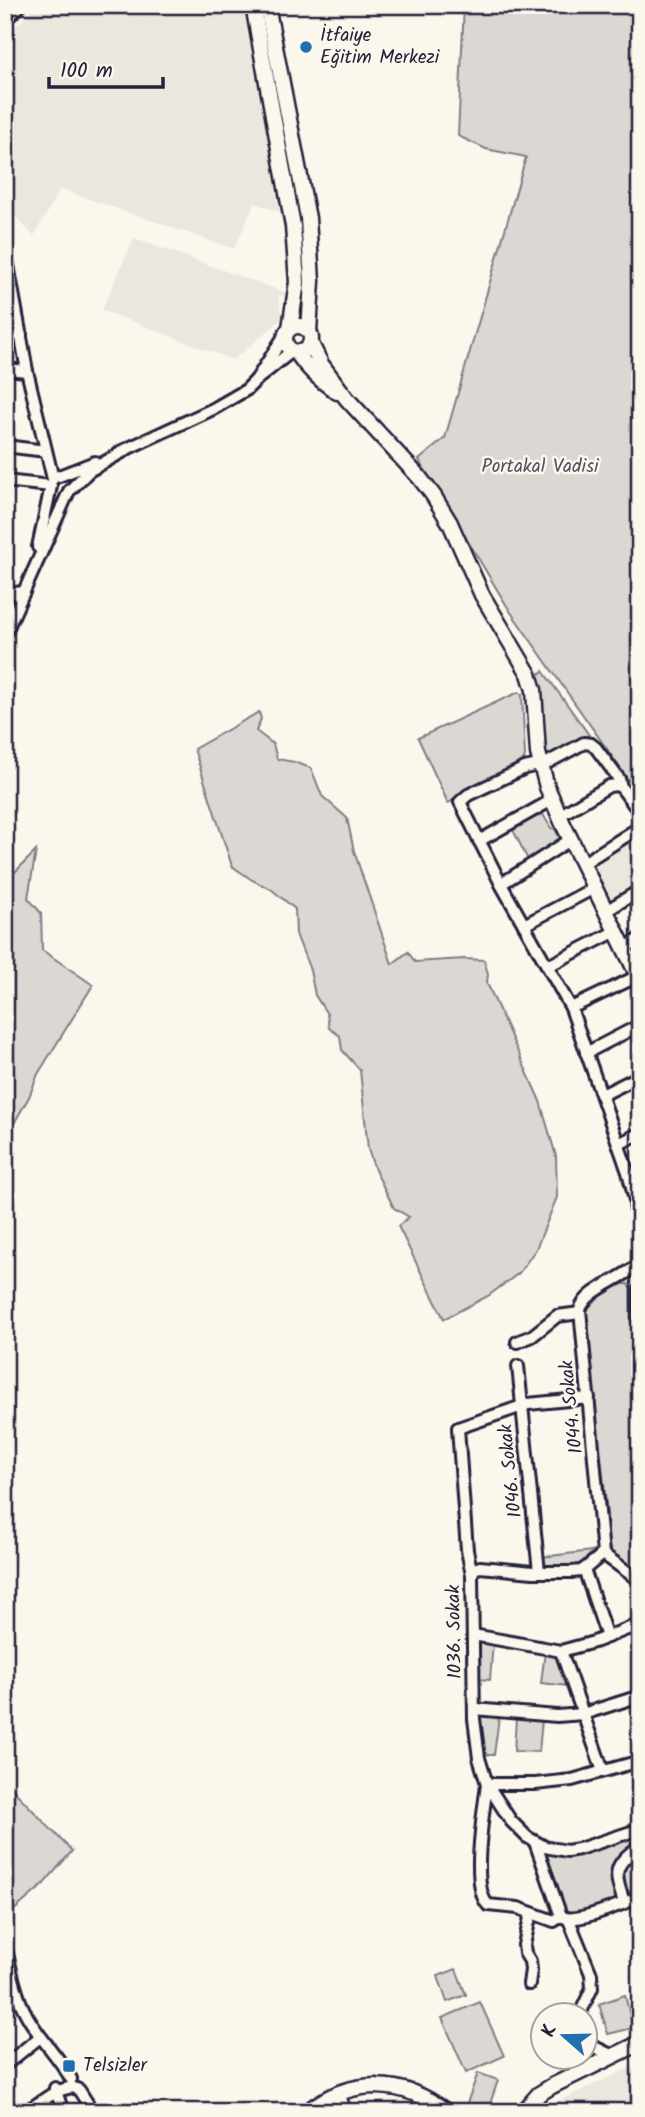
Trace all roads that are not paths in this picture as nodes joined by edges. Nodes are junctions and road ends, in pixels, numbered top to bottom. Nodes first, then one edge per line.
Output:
1 (21, 5) edge
2 (253, 5) edge
3 (267, 5) edge
4 (5, 20) edge
5 (5, 248) edge
6 (288, 331) junction
7 (5, 333) edge
8 (21, 335) junction
9 (310, 337) junction
10 (295, 352) junction
11 (5, 369) edge
12 (27, 370) junction
13 (256, 380) junction
14 (347, 398) junction
15 (5, 446) edge
16 (126, 450) junction
17 (46, 451) junction
18 (54, 480) junction
19 (5, 481) edge
20 (69, 491) junction
21 (33, 574) junction
22 (24, 592) junction
23 (5, 594) edge
24 (5, 634) edge
25 (541, 764) junction
26 (621, 788) junction
27 (552, 800) junction
28 (640, 813) edge
29 (559, 816) junction
30 (640, 827) edge
31 (570, 840) junction
32 (479, 841) junction
33 (582, 864) junction
34 (501, 884) junction
35 (594, 888) junction
36 (640, 890) edge
37 (606, 911) junction
38 (524, 925) junction
39 (616, 931) junction
40 (640, 938) edge
41 (625, 948) junction
42 (548, 966) junction
43 (639, 978) edge
44 (570, 1008) junction
45 (640, 1025) edge
46 (586, 1052) junction
47 (640, 1076) edge
48 (602, 1095) junction
49 (640, 1133) edge
50 (619, 1144) junction
51 (637, 1198) edge
52 (640, 1257) edge
53 (640, 1263) edge
54 (640, 1288) edge
55 (580, 1313) junction
56 (639, 1326) edge
57 (640, 1335) edge
58 (517, 1342) dead end
59 (518, 1366) dead end
60 (590, 1398) junction
61 (522, 1406) junction
62 (603, 1554) junction
63 (584, 1569) junction
64 (539, 1572) junction
65 (472, 1575) junction
66 (640, 1581) edge
67 (640, 1624) edge
68 (473, 1635) junction
69 (607, 1637) junction
70 (561, 1651) junction
71 (640, 1696) edge
72 (474, 1709) junction
73 (583, 1714) junction
74 (640, 1761) edge
75 (603, 1771) junction
76 (487, 1784) junction
77 (640, 1829) edge
78 (535, 1842) junction
79 (640, 1846) edge
80 (640, 1897) edge
81 (624, 1902) junction
82 (531, 1913) junction
83 (565, 1918) junction
84 (5, 1946) edge
85 (529, 1984) dead end
86 (585, 2002) edge
87 (40, 2037) junction
88 (640, 2043) edge
89 (600, 2050) edge
90 (640, 2054) edge
91 (613, 2056) junction
92 (5, 2065) edge
93 (71, 2078) junction
94 (53, 2091) junction
95 (337, 2094) junction
96 (92, 2110) edge
97 (25, 2112) edge
98 (63, 2112) edge
99 (307, 2112) edge
100 (344, 2112) edge
101 (447, 2112) edge
102 (523, 2112) edge
103 (535, 2112) edge

1 - 4 street
2 - 6 main road
3 - 9 main road
5 - 8 street
6 - 9 main road
6 - 10 main road
6 - 13 street
7 - 8 street
8 - 12 street
9 - 10 main road
9 - 14 main road
10 - 13 street
10 - 14 main road
11 - 12 street
12 - 17 street
13 - 16 street
14 - 25 main road
15 - 17 street
16 - 18 street
16 - 20 street
17 - 18 street
18 - 19 street
18 - 20 street
18 - 21 street
20 - 21 street
21 - 22 street
22 - 23 street
22 - 24 street
25 - 26 street
25 - 27 main road
25 - 32 street
26 - 28 street
26 - 29 street
27 - 29 main road
27 - 32 street
29 - 31 main road
30 - 33 street
31 - 33 main road
31 - 34 street
32 - 34 street
33 - 35 main road
34 - 38 street
35 - 37 main road
35 - 38 street
36 - 37 street
37 - 39 main road
38 - 42 street
39 - 41 main road
39 - 42 street
40 - 41 street
41 - 43 main road
42 - 44 street
43 - 44 street
44 - 46 street
45 - 46 street
46 - 48 street
47 - 48 street
48 - 50 street
49 - 50 street
50 - 51 street
51 - 52 street
53 - 55 street
54 - 56 street
55 - 58 street
55 - 60 street, 1044. Sokak
56 - 57 street
59 - 61 street, 1046. Sokak
60 - 61 street, 1036. Sokak
60 - 62 street, 1044. Sokak
61 - 64 street, 1046. Sokak
61 - 65 street, 1036. Sokak
62 - 63 street
62 - 66 street
63 - 64 street
63 - 69 street
64 - 65 street
65 - 68 street, 1036. Sokak
67 - 69 street
68 - 70 street
68 - 72 street, 1036. Sokak
69 - 70 street
70 - 73 street
71 - 73 street
72 - 73 street
72 - 76 street, 1036. Sokak
73 - 75 street
74 - 75 street
75 - 76 street
76 - 78 street, 1036. Sokak
76 - 82 street
77 - 78 street
78 - 83 street
79 - 81 street
80 - 81 street
81 - 83 street
82 - 83 street
82 - 85 street
83 - 86 street
84 - 87 street
87 - 92 street
87 - 93 street
88 - 91 main road
89 - 91 street
90 - 103 main road
91 - 102 main road
93 - 94 street
93 - 96 street
94 - 96 street
94 - 97 street
94 - 98 street
95 - 99 main road
95 - 100 main road
95 - 101 main road

